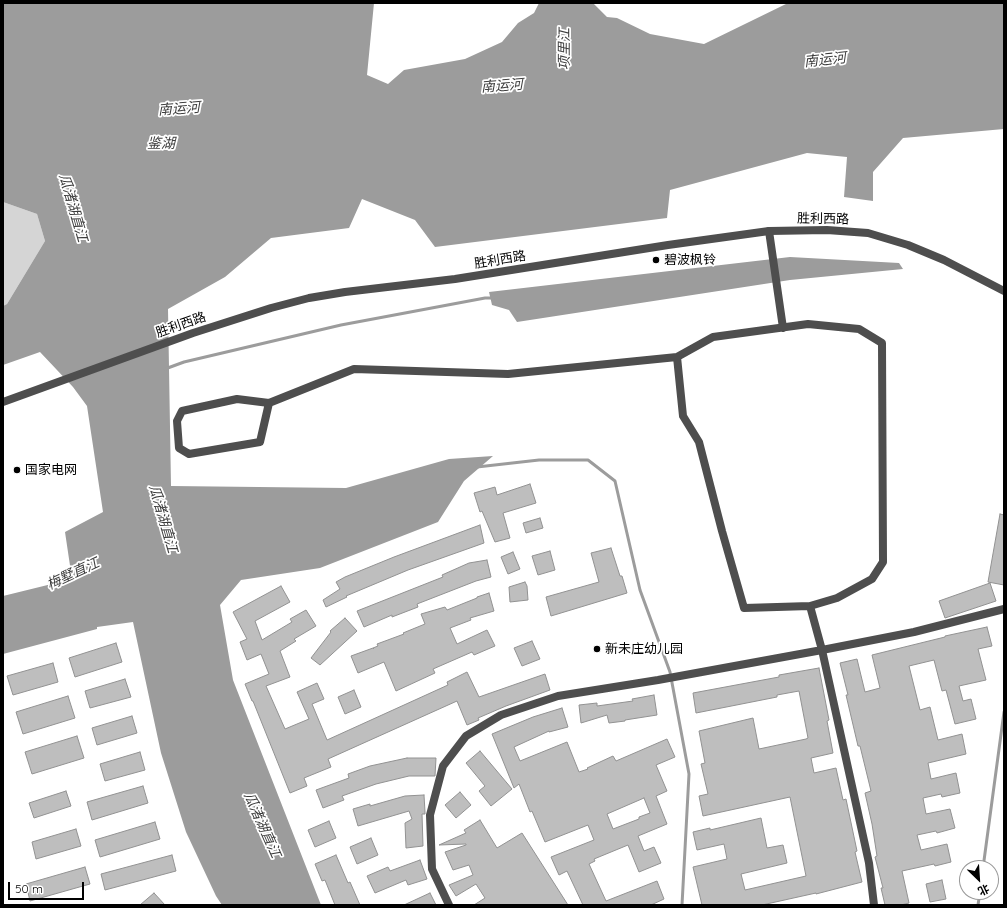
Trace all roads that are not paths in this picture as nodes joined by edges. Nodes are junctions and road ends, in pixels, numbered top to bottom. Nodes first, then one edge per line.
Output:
1 (769, 231) junction
2 (1004, 291) edge
3 (783, 328) junction
4 (677, 357) junction
5 (3, 402) edge
6 (269, 403) junction
7 (810, 606) junction
8 (1004, 609) edge
9 (822, 650) junction
10 (449, 905) edge
11 (874, 905) edge

1 - 2 street, 胜利西路
1 - 3 street
1 - 5 street, 胜利西路
3 - 4 street
3 - 7 street
4 - 6 street
4 - 7 street
6 - 6 street
7 - 9 street
8 - 9 street
9 - 10 street
9 - 11 street

